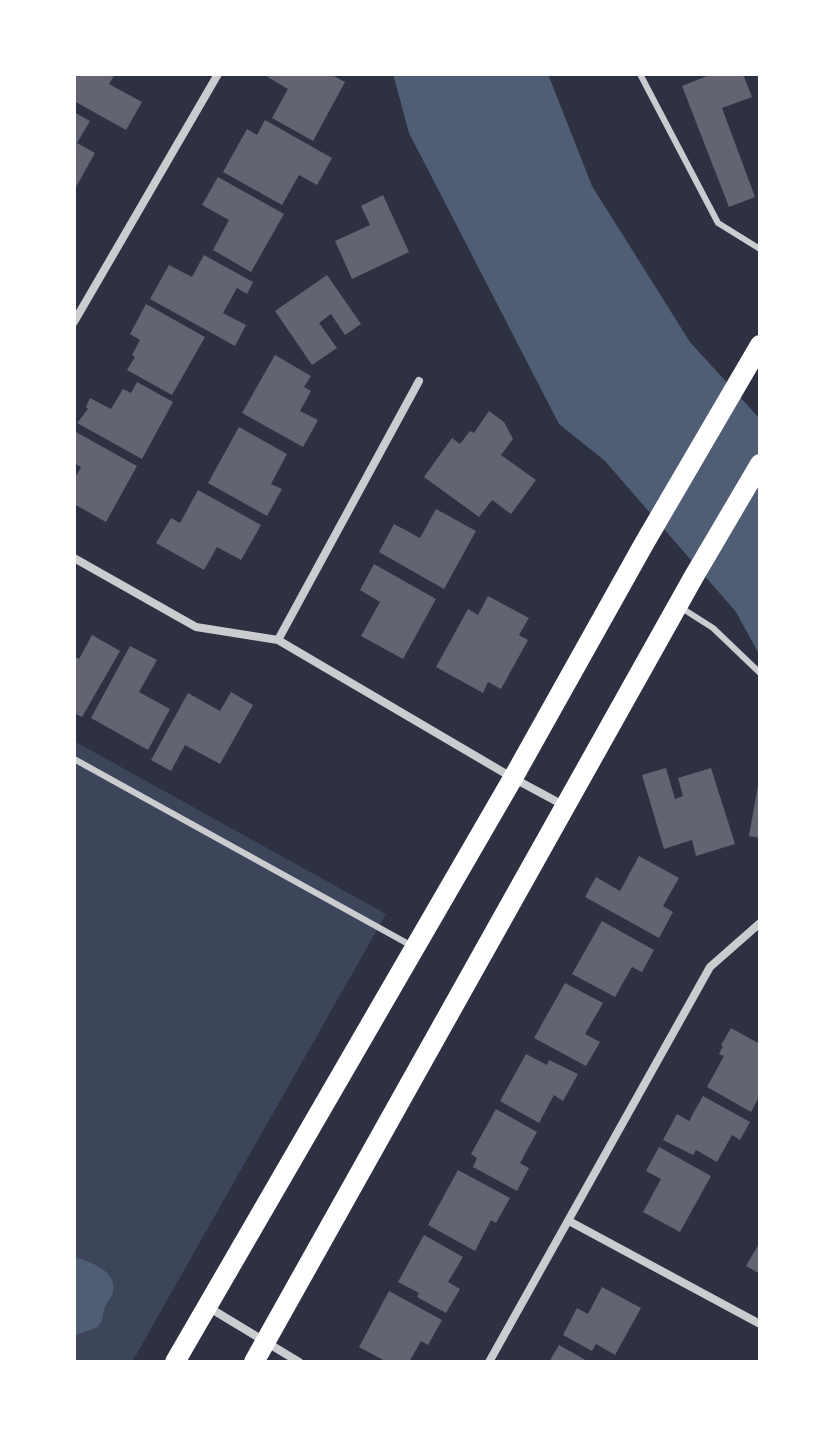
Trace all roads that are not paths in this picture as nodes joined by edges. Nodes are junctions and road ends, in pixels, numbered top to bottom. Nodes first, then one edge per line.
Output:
1 (218, 74) edge
2 (640, 74) edge
3 (760, 249) edge
4 (74, 322) edge
5 (760, 345) edge
6 (419, 381) dead end
7 (760, 464) edge
8 (74, 558) edge
9 (678, 606) junction
10 (278, 640) junction
11 (760, 673) edge
12 (74, 759) edge
13 (513, 778) junction
14 (565, 806) junction
15 (760, 923) edge
16 (415, 947) junction
17 (569, 1221) junction
18 (207, 1307) junction
19 (760, 1324) edge
20 (265, 1342) junction
21 (175, 1362) edge
22 (254, 1362) edge
23 (299, 1362) edge
24 (489, 1362) edge

1 - 4 street
2 - 3 lane
5 - 13 main road
6 - 10 street
7 - 9 main road
8 - 10 street
9 - 11 lane
9 - 14 main road
10 - 13 street
12 - 16 lane
13 - 14 street
13 - 16 main road
14 - 20 main road
15 - 17 street
16 - 18 main road
17 - 19 street
17 - 24 street
18 - 20 street
18 - 21 main road
20 - 22 main road
20 - 23 street

